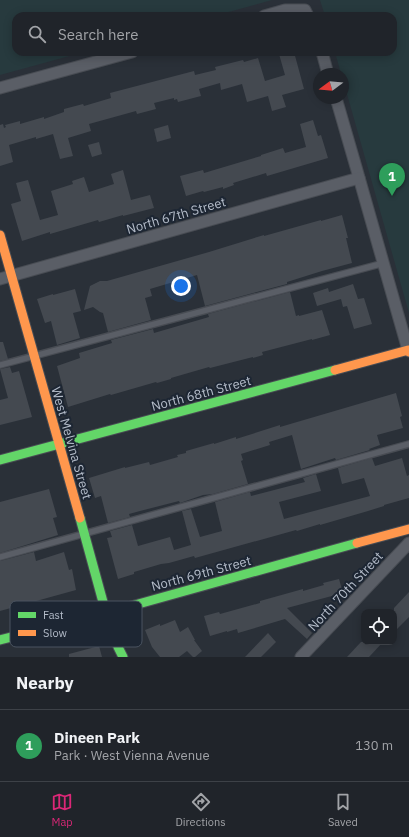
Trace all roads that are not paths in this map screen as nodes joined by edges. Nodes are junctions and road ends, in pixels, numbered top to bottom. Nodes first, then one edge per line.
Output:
1 (278, 12) edge
2 (299, 12) edge
3 (117, 56) edge
4 (323, 56) edge
5 (326, 68) edge
6 (0, 88) edge
7 (338, 104) edge
8 (359, 178) junction
9 (0, 235) edge
10 (384, 263) junction
11 (12, 276) junction
12 (0, 279) edge
13 (409, 351) edge
14 (34, 356) junction
15 (0, 365) edge
16 (59, 444) junction
17 (409, 444) edge
18 (0, 460) edge
19 (409, 529) edge
20 (84, 534) junction
21 (409, 543) edge
22 (0, 557) edge
23 (103, 601) edge
24 (142, 603) edge
25 (10, 637) edge
26 (0, 640) edge
27 (118, 647) edge
28 (123, 657) edge
29 (301, 657) edge

1 - 2 street
3 - 6 street
4 - 5 street
7 - 8 street
8 - 10 street
8 - 11 street, North 67th Street
9 - 11 street, West Melvina Street
10 - 13 street
10 - 14 lane
11 - 12 street, North 67th Street
11 - 14 street, West Melvina Street
13 - 16 street, North 68th Street
14 - 15 lane
14 - 16 street, West Melvina Street
16 - 18 street, North 68th Street
16 - 20 street, West Melvina Street
17 - 20 lane
19 - 24 street, North 69th Street
20 - 22 lane
20 - 23 street, West Melvina Street
21 - 29 street, North 70th Street
25 - 26 street, North 69th Street
27 - 28 street, West Melvina Street

